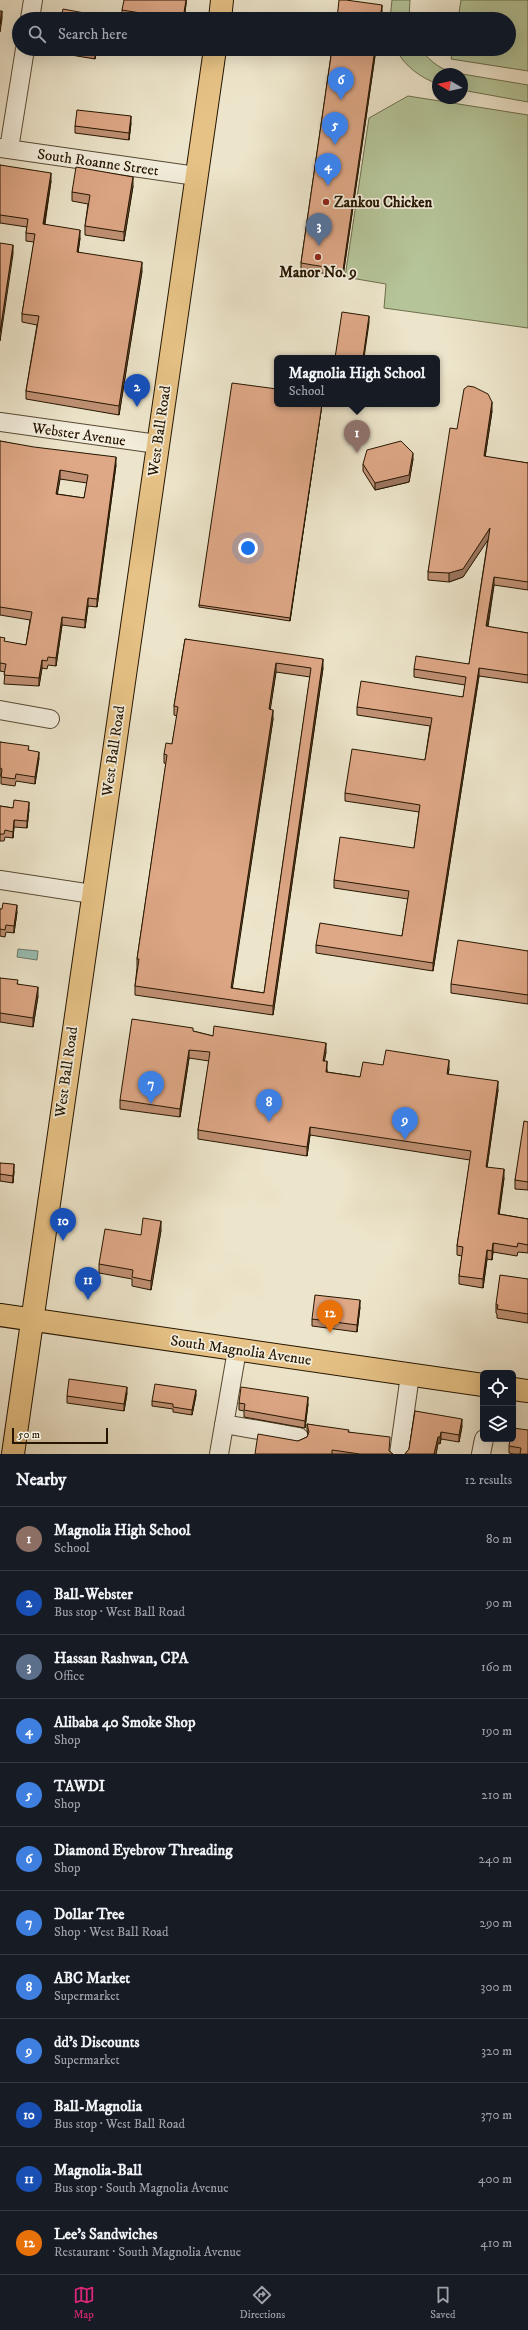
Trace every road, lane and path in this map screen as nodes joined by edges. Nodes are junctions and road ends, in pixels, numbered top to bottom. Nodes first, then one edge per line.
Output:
1 (33, 0) edge
2 (222, 0) edge
3 (31, 12) edge
4 (221, 12) edge
5 (24, 56) edge
6 (214, 56) edge
7 (5, 149) edge
8 (196, 176) junction
9 (0, 422) edge
10 (157, 444) junction
11 (0, 710) edge
12 (50, 719) dead end
13 (0, 880) edge
14 (92, 894) junction
15 (0, 1315) edge
16 (31, 1320) junction
17 (237, 1350) junction
18 (410, 1375) junction
19 (480, 1385) edge
20 (516, 1389) edge
21 (528, 1391) edge
22 (224, 1424) junction
23 (299, 1437) dead end
24 (483, 1442) edge
25 (13, 1454) edge
26 (219, 1454) edge
27 (399, 1454) edge
28 (481, 1454) edge

1 - 3 street
2 - 4 main road
5 - 7 street
6 - 8 main road, West Ball Road
7 - 8 street, South Roanne Street
8 - 10 main road, West Ball Road
9 - 10 street, Webster Avenue
10 - 14 main road, West Ball Road
11 - 12 street
13 - 14 street
14 - 16 main road, West Ball Road
15 - 16 main road, South Magnolia Avenue
16 - 17 main road, South Magnolia Avenue
16 - 25 main road, West Ball Road
17 - 18 main road, South Magnolia Avenue
17 - 22 street
18 - 19 main road, South Magnolia Avenue
18 - 27 street
20 - 21 main road
22 - 23 street
22 - 26 street
24 - 28 street

